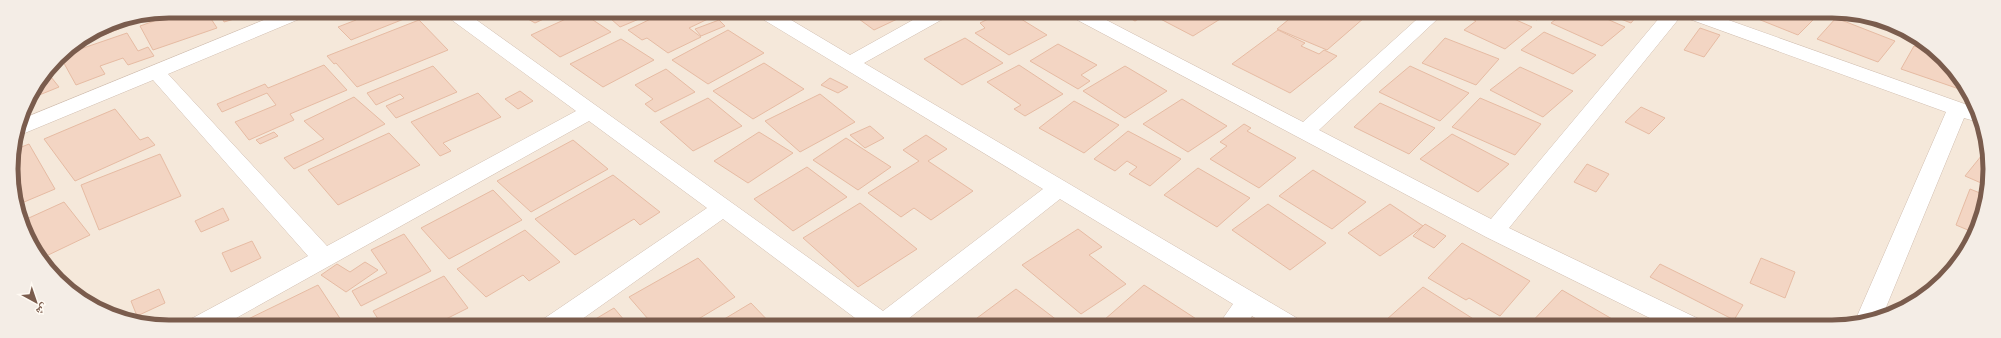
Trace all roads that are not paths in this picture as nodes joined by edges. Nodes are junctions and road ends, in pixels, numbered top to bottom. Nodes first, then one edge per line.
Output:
1 (285, 18) edge
2 (462, 18) edge
3 (775, 18) edge
4 (930, 18) edge
5 (1088, 18) edge
6 (1429, 18) edge
7 (1669, 18) edge
8 (1704, 18) edge
9 (849, 62) junction
10 (156, 72) junction
11 (1958, 109) junction
12 (592, 111) junction
13 (1973, 114) edge
14 (24, 126) edge
15 (1305, 132) junction
16 (1060, 188) junction
17 (723, 208) junction
18 (1494, 231) junction
19 (324, 258) junction
20 (1249, 302) junction
21 (1871, 315) edge
22 (211, 320) edge
23 (561, 320) edge
24 (874, 320) edge
25 (888, 320) edge
26 (1235, 320) edge
27 (1279, 320) edge
28 (1678, 320) edge

1 - 10 street
2 - 12 street
3 - 9 street
4 - 9 street
5 - 15 street
6 - 15 street
7 - 18 street
8 - 11 street
9 - 16 street
10 - 14 street
10 - 19 street
11 - 13 street
11 - 21 street
12 - 17 street
12 - 19 street
15 - 18 street
16 - 20 street
16 - 25 street
17 - 23 street
17 - 24 street
18 - 28 street
19 - 22 street
20 - 26 street
20 - 27 street

